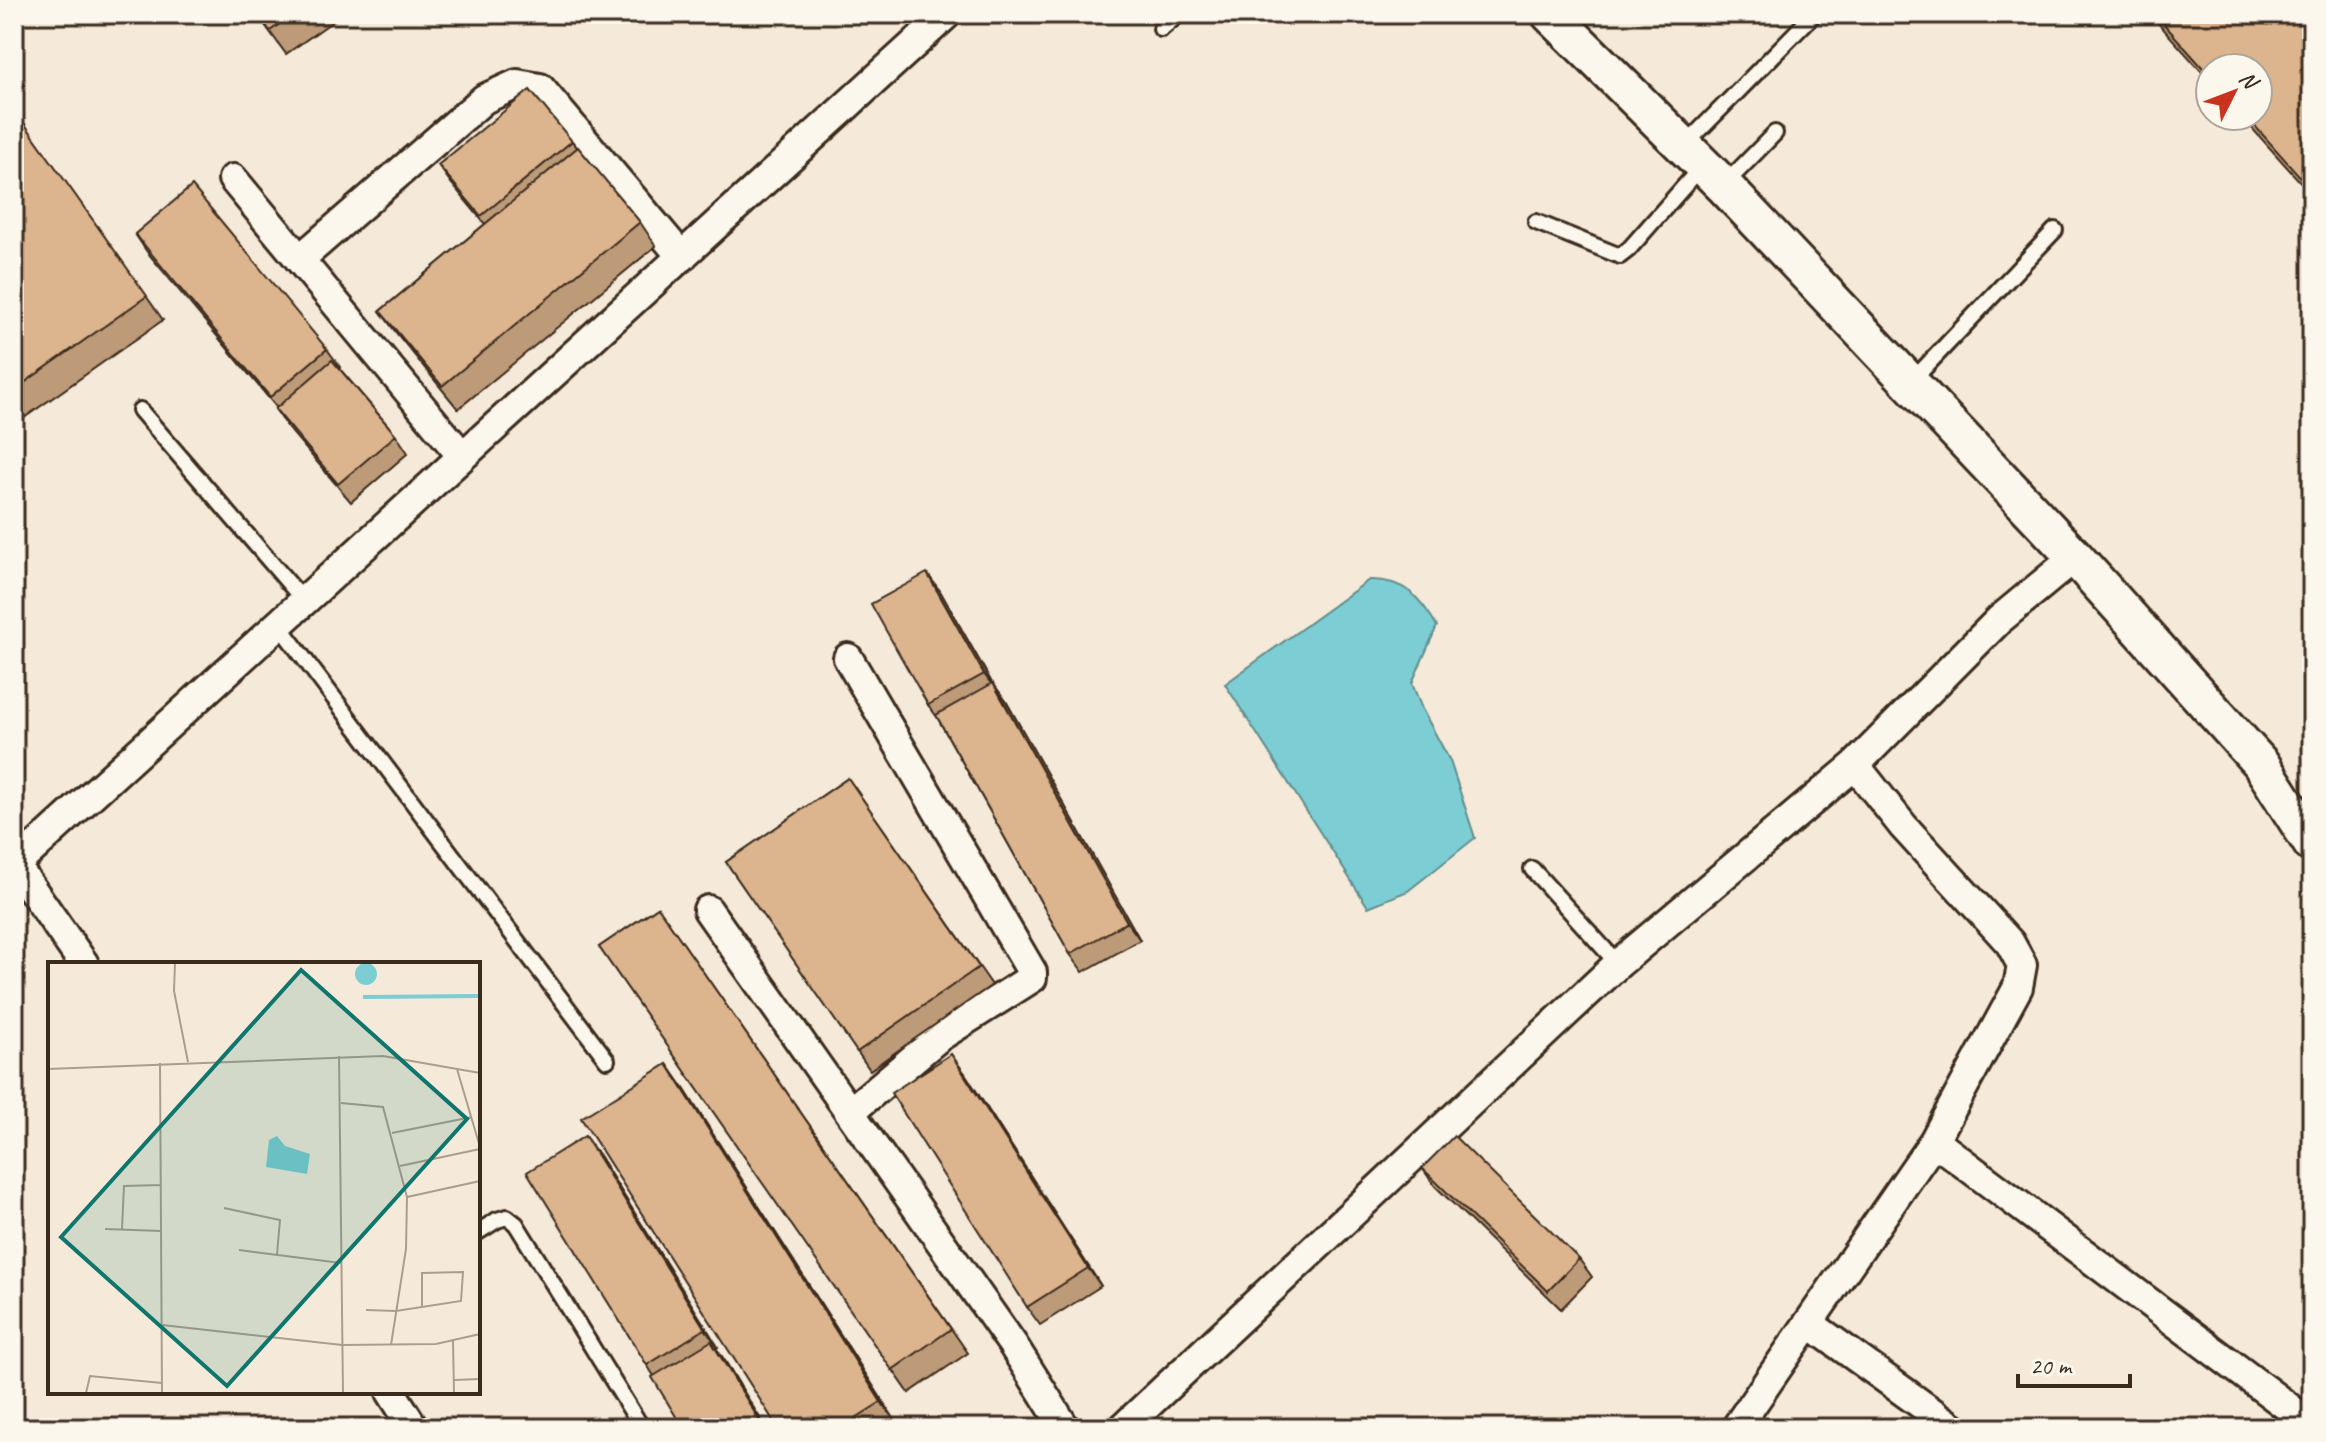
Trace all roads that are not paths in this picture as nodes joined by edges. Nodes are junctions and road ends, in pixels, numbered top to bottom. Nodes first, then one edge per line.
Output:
1 (947, 14) edge
2 (1179, 14) edge
3 (1814, 14) edge
4 (1558, 17) edge
5 (1161, 29) dead end
6 (1775, 133) dead end
7 (1703, 166) junction
8 (233, 179) dead end
9 (1536, 222) dead end
10 (2055, 230) dead end
11 (682, 257) junction
12 (300, 259) junction
13 (1910, 384) junction
14 (140, 410) dead end
15 (462, 456) junction
16 (2075, 557) junction
17 (304, 601) junction
18 (278, 624) junction
19 (848, 658) dead end
20 (1855, 765) junction
21 (2312, 844) edge
22 (15, 865) edge
23 (1532, 869) dead end
24 (708, 910) dead end
25 (83, 962) edge
26 (1618, 964) junction
27 (607, 1060) dead end
28 (850, 1112) junction
29 (1934, 1141) junction
30 (480, 1231) edge
31 (1810, 1324) junction
32 (392, 1394) edge
33 (2312, 1425) edge
34 (414, 1428) edge
35 (642, 1428) edge
36 (1065, 1428) edge
37 (1123, 1428) edge
38 (1736, 1428) edge
39 (1954, 1428) edge

1 - 11 street
2 - 5 lane
3 - 7 lane
4 - 7 street
6 - 7 lane
7 - 9 lane
7 - 13 street
8 - 12 street
10 - 13 lane
11 - 12 street
11 - 15 street
12 - 15 street
13 - 16 street
14 - 17 lane
15 - 17 street
16 - 20 street
16 - 21 street
17 - 18 street
18 - 22 street
18 - 27 lane
19 - 28 street
20 - 26 street
20 - 29 street
22 - 25 street
23 - 26 lane
24 - 28 street
26 - 37 street
28 - 36 street
29 - 31 street
29 - 33 street
30 - 35 lane
31 - 38 street
31 - 39 street
32 - 34 street

